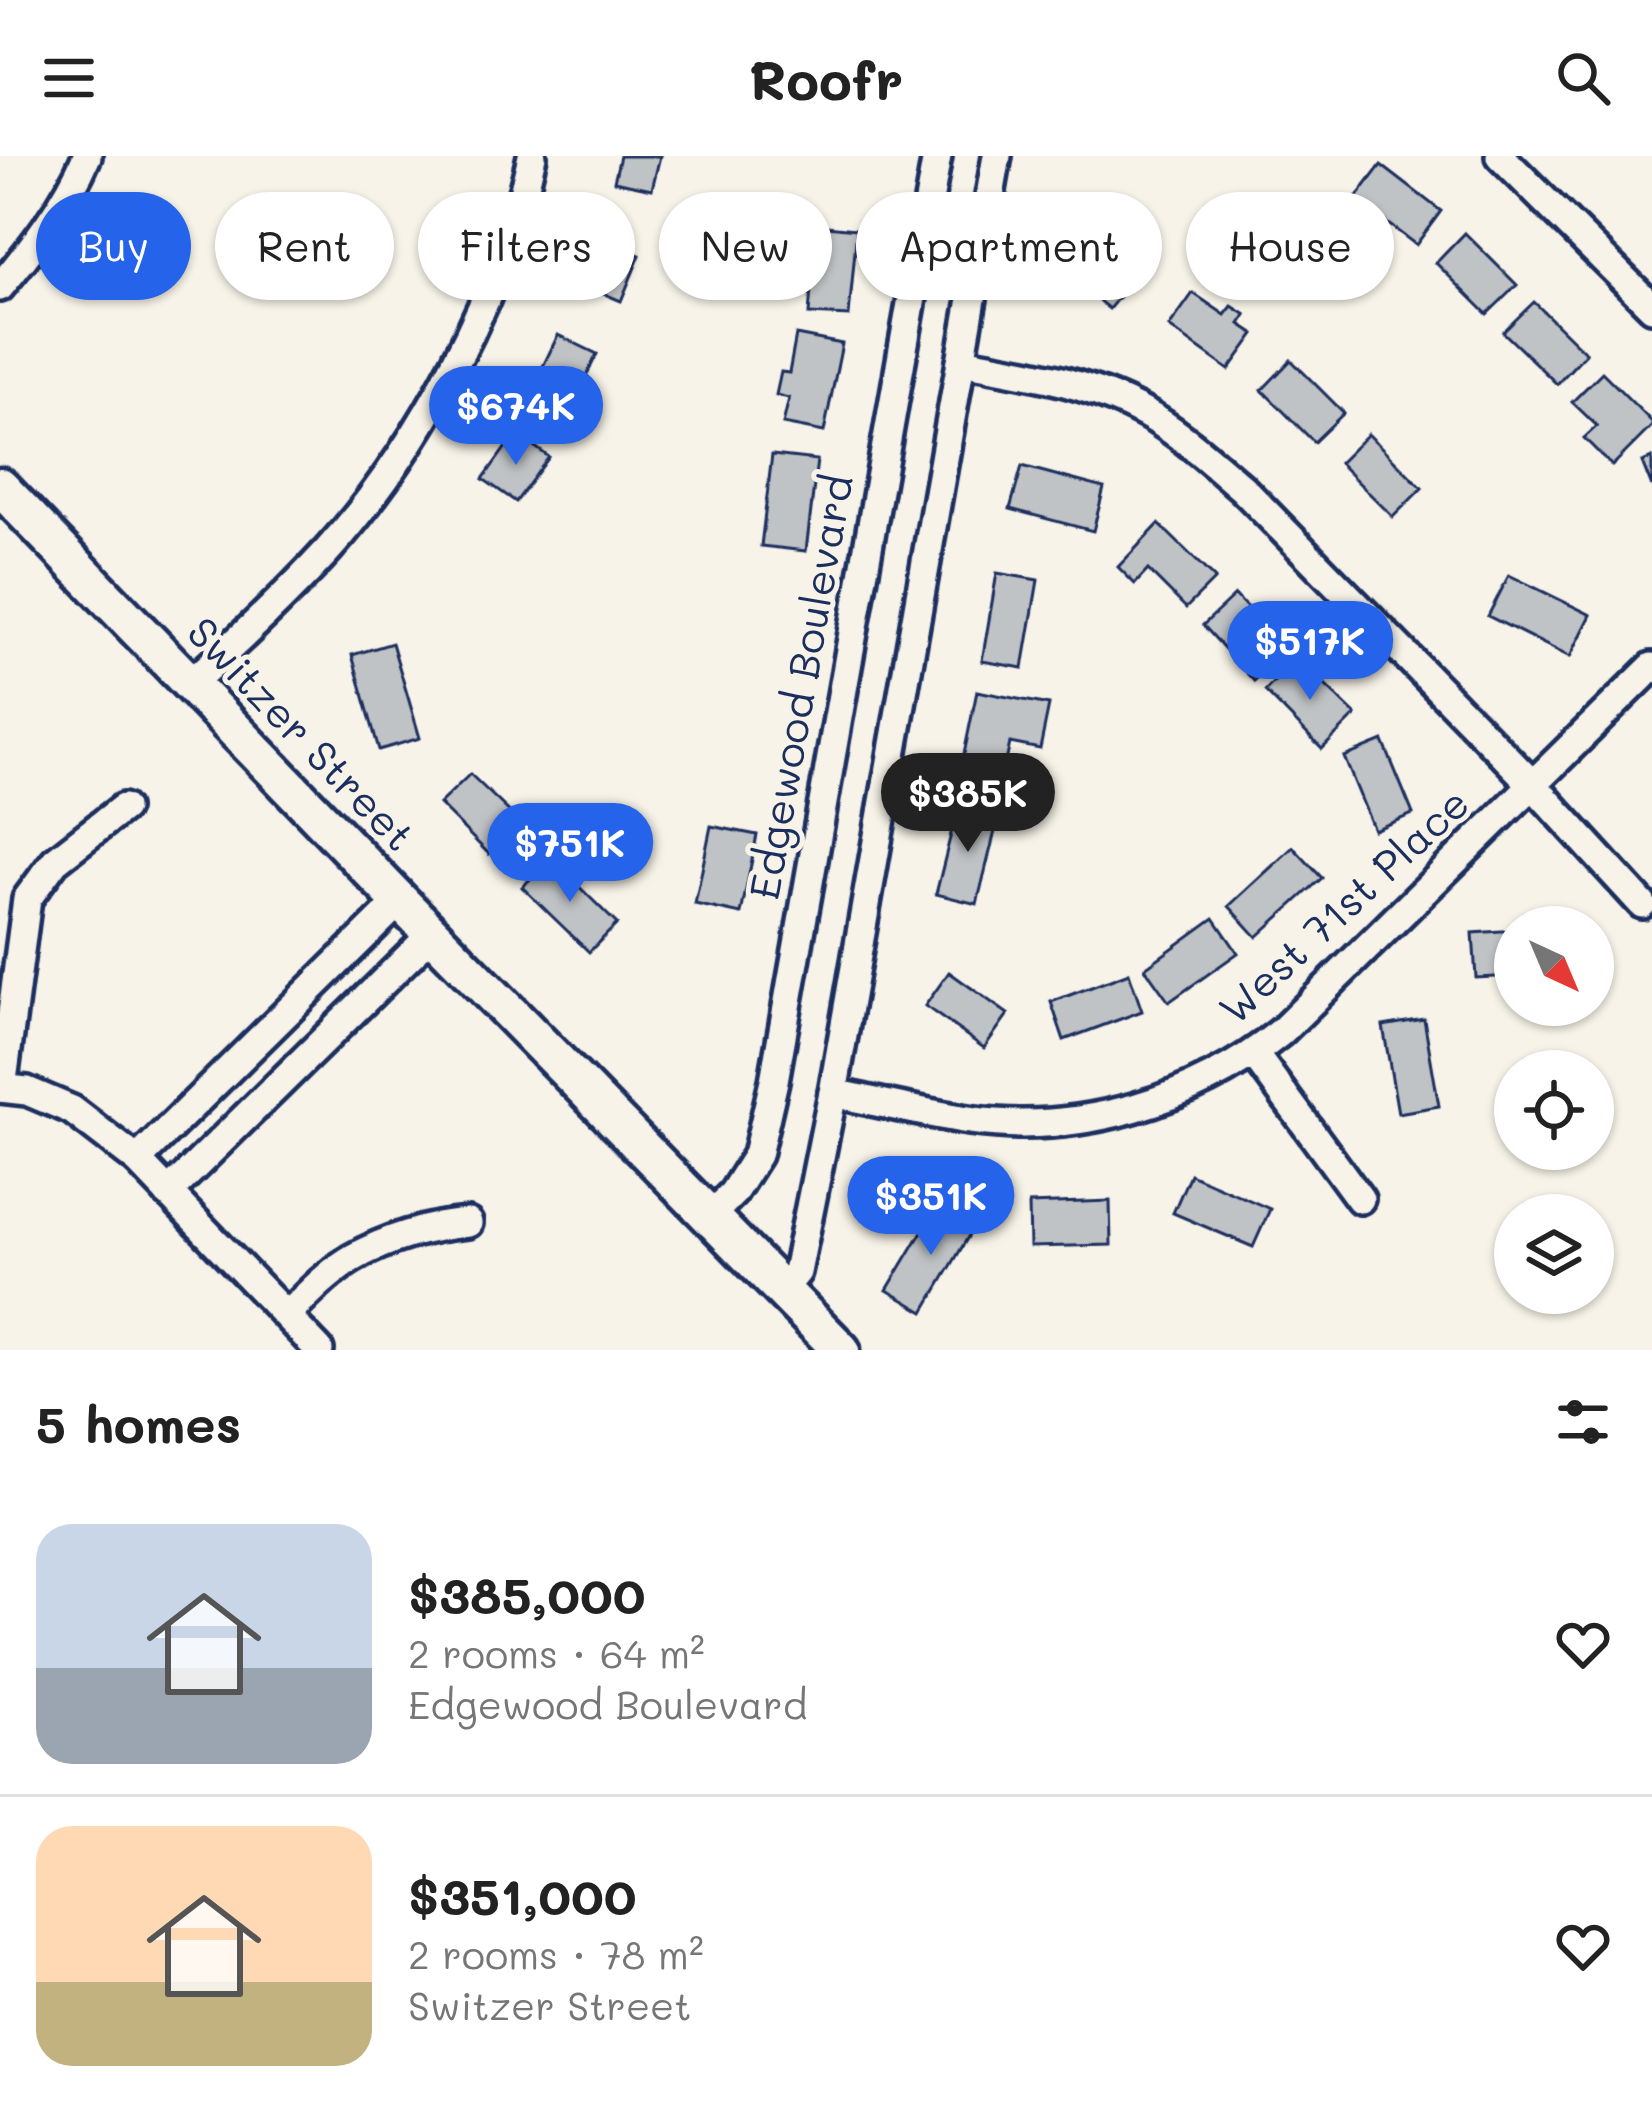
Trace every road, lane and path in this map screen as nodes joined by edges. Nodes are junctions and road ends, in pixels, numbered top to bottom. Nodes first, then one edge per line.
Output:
1 (87, 156) edge
2 (532, 156) edge
3 (937, 156) edge
4 (998, 156) edge
5 (1500, 156) edge
6 (0, 287) edge
7 (1652, 307) edge
8 (961, 361) junction
9 (0, 487) edge
10 (1652, 668) edge
11 (190, 684) junction
12 (1533, 784) junction
13 (123, 808) dead end
14 (400, 901) junction
15 (1642, 904) dead end
16 (433, 933) junction
17 (1254, 1054) junction
18 (1, 1088) edge
19 (833, 1093) junction
20 (136, 1160) junction
21 (169, 1193) junction
22 (1360, 1199) dead end
23 (710, 1216) junction
24 (468, 1222) dead end
25 (783, 1289) junction
26 (287, 1315) junction
27 (320, 1350) edge
28 (842, 1350) edge

1 - 6 street
2 - 11 street
3 - 23 street, Edgewood Boulevard
4 - 8 street
5 - 7 street
8 - 12 street
8 - 19 street
9 - 11 street, Switzer Street
10 - 12 street, West 71st Place
11 - 14 street, Switzer Street
12 - 15 street
12 - 17 street, West 71st Place
13 - 18 street
14 - 16 street, Switzer Street
14 - 20 street
16 - 21 street
16 - 23 street, Switzer Street
17 - 19 street, West 71st Place
17 - 22 street
18 - 20 street
19 - 25 street
20 - 21 street
21 - 26 street
23 - 25 street, Switzer Street
24 - 26 street
25 - 28 street, Switzer Street
26 - 27 street

